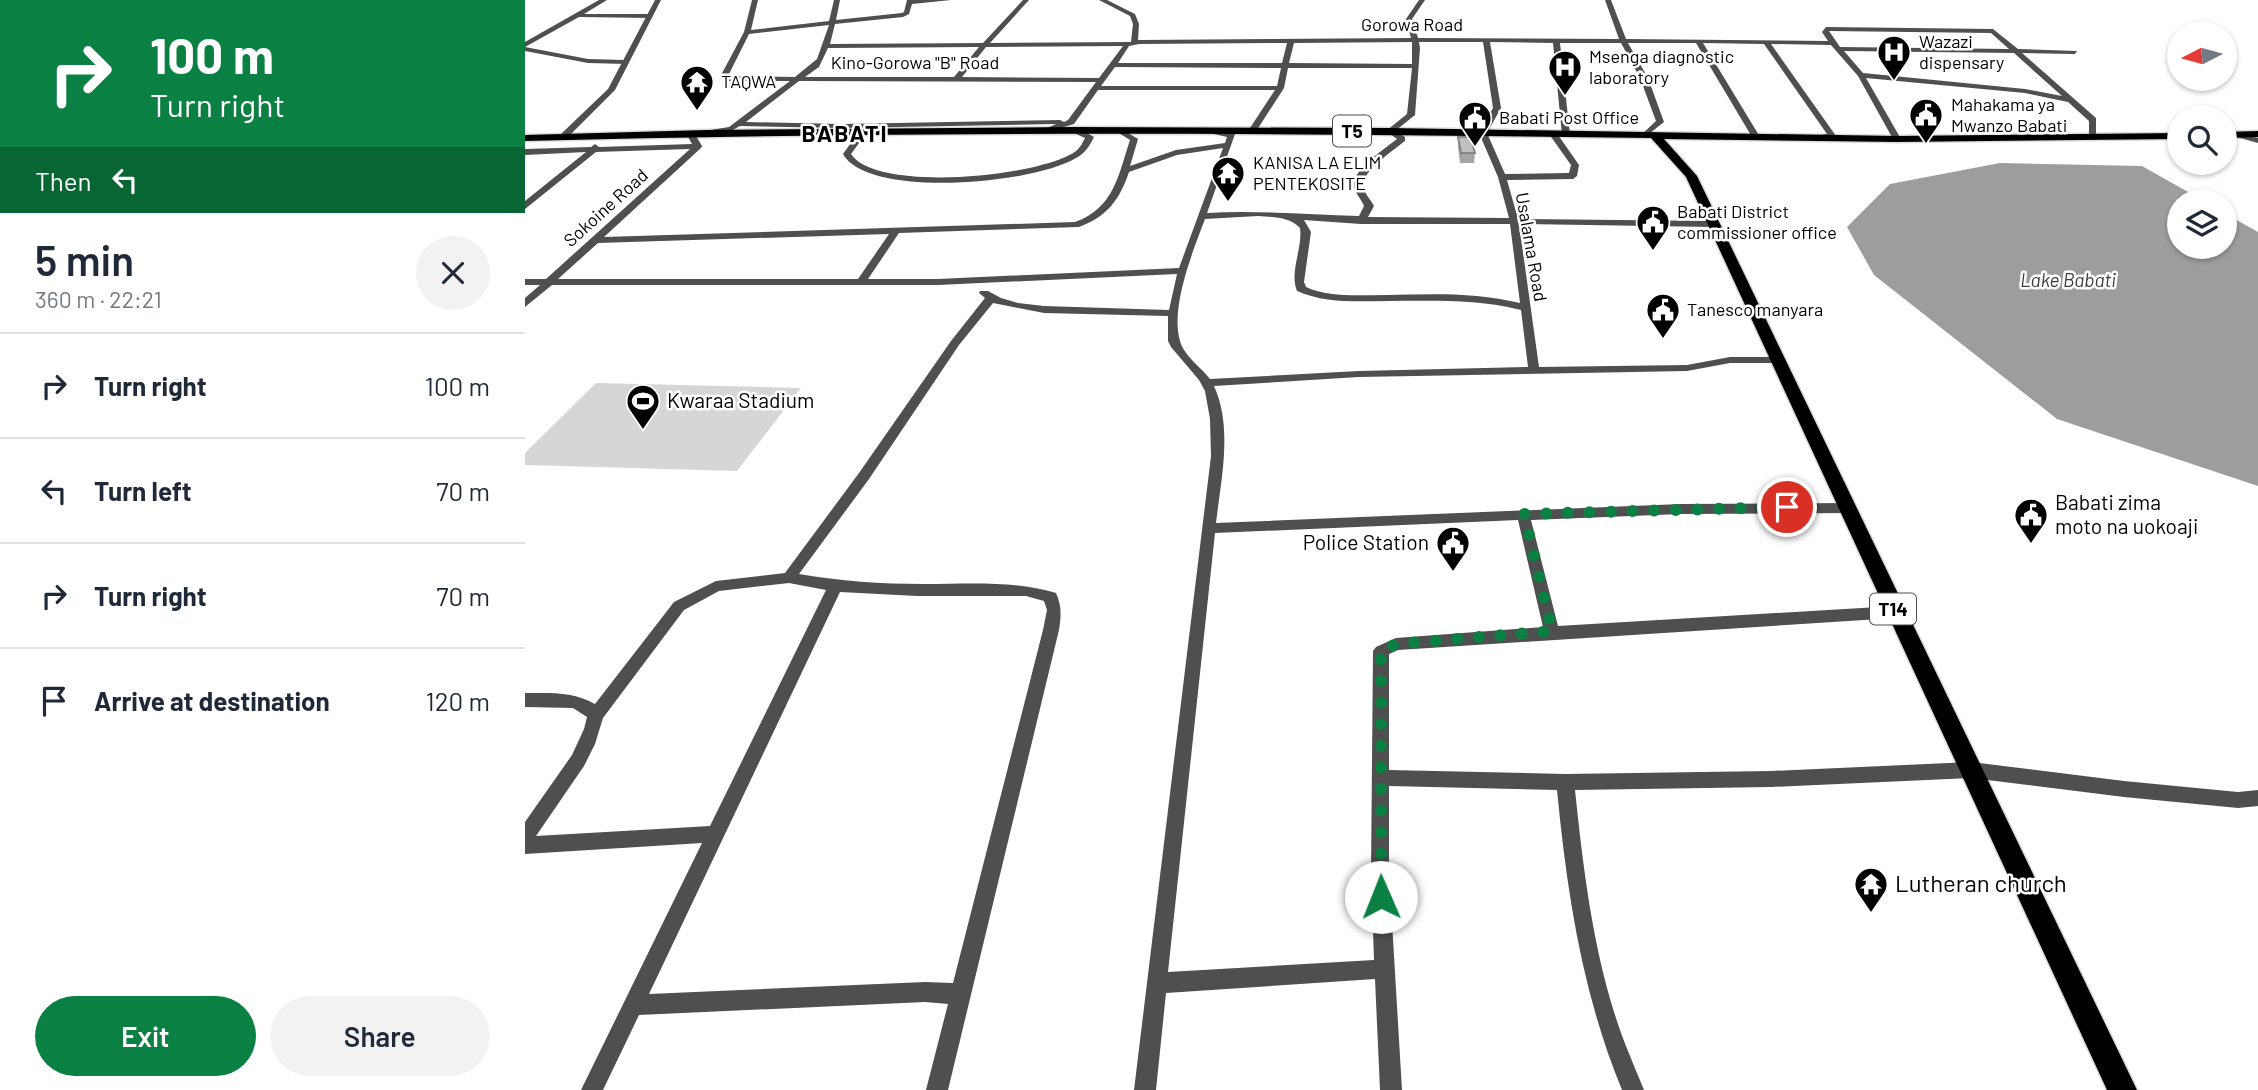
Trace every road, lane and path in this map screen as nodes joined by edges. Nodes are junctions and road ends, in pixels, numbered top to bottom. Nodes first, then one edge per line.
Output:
1 (604, 0) edge
2 (658, 0) edge
3 (755, 0) edge
4 (837, 0) edge
5 (948, 0) edge
6 (1026, 0) edge
7 (1102, 0) edge
8 (1422, 0) edge
9 (1608, 0) edge
10 (910, 1) edge
11 (580, 16) junction
12 (650, 16) junction
13 (831, 23) junction
14 (747, 32) junction
15 (1416, 40) junction
16 (1623, 40) junction
17 (1291, 41) junction
18 (1486, 41) junction
19 (1556, 41) junction
20 (1698, 41) junction
21 (1766, 42) junction
22 (1132, 43) junction
23 (1833, 43) junction
24 (988, 44) junction
25 (827, 46) junction
26 (525, 47) edge
27 (1840, 50) junction
28 (2016, 51) junction
29 (2075, 52) dead end
30 (624, 62) junction
31 (1112, 65) junction
32 (1285, 66) junction
33 (1415, 66) junction
34 (1861, 75) junction
35 (800, 78) junction
36 (957, 79) junction
37 (1100, 80) junction
38 (1095, 88) junction
39 (1280, 88) junction
40 (2070, 100) junction
41 (738, 124) junction
42 (1073, 126) junction
43 (844, 129) junction
44 (1120, 130) junction
45 (1213, 131) junction
46 (1252, 131) junction
47 (1390, 131) junction
48 (690, 133) junction
49 (707, 133) junction
50 (1483, 133) junction
51 (1553, 134) junction
52 (2258, 134) edge
53 (594, 135) junction
54 (1566, 135) junction
55 (1610, 135) junction
56 (1650, 135) junction
57 (2237, 135) edge
58 (564, 136) junction
59 (2167, 136) edge
60 (2237, 136) edge
61 (1756, 137) junction
62 (525, 138) edge
63 (1815, 138) junction
64 (2094, 138) junction
65 (1897, 139) junction
66 (2258, 141) edge
67 (1229, 145) junction
68 (698, 146) junction
69 (595, 149) junction
70 (525, 152) edge
71 (1126, 170) junction
72 (1691, 176) junction
73 (1502, 177) junction
74 (525, 206) edge
75 (1203, 216) junction
76 (1292, 217) junction
77 (1514, 220) junction
78 (1361, 221) junction
79 (1714, 224) junction
80 (896, 231) junction
81 (594, 240) junction
82 (1183, 271) junction
83 (550, 280) junction
84 (977, 280) junction
85 (525, 282) edge
86 (860, 282) junction
87 (990, 299) junction
88 (525, 304) edge
89 (1526, 308) junction
90 (1174, 313) junction
91 (1776, 360) junction
92 (1534, 371) junction
93 (1206, 383) junction
94 (1849, 508) junction
95 (1524, 514) junction
96 (1210, 528) junction
97 (789, 578) junction
98 (835, 586) junction
99 (1895, 612) junction
100 (1552, 631) junction
101 (525, 700) edge
102 (595, 716) junction
103 (1971, 770) junction
104 (1381, 778) junction
105 (1565, 782) junction
106 (2258, 798) edge
107 (715, 834) junction
108 (525, 837) edge
109 (525, 845) edge
110 (1383, 969) junction
111 (1157, 983) junction
112 (959, 994) junction
113 (633, 1005) junction
114 (592, 1090) edge
115 (937, 1090) edge
116 (1145, 1090) edge
117 (1391, 1090) edge
118 (1633, 1090) edge
119 (2122, 1090) edge

1 - 11 street
2 - 12 street
3 - 14 street
4 - 13 street
5 - 10 street
6 - 24 street
7 - 22 street
8 - 15 street
9 - 16 street
10 - 13 street
11 - 12 street
11 - 26 street
12 - 30 street
13 - 14 street
13 - 25 street
14 - 35 street, Kino-Gorowa "B" Road
15 - 17 street, Gorowa Road
15 - 18 street, Gorowa Road
15 - 33 street
16 - 19 street, Gorowa Road
16 - 20 street, Gorowa Road
16 - 56 street
17 - 22 street, Gorowa Road
17 - 32 street
18 - 19 street, Gorowa Road
18 - 50 street
19 - 54 street
20 - 21 street, Gorowa Road
20 - 61 street
21 - 23 street, Gorowa Road
21 - 63 street
22 - 24 street, Gorowa Road
22 - 31 street
23 - 27 street
23 - 28 street
24 - 25 street, Gorowa Road
24 - 36 street
25 - 35 street
26 - 30 street
27 - 28 street
27 - 34 street
28 - 29 street
28 - 40 street
30 - 58 street
31 - 32 street
31 - 37 street
32 - 33 street
32 - 39 street
33 - 47 street
34 - 40 street
34 - 65 street
35 - 36 street, Kino-Gorowa "B" Road
35 - 41 street
36 - 37 street, Kino-Gorowa "B" Road
37 - 38 street
38 - 39 street
38 - 42 street
39 - 46 street
40 - 64 street
41 - 43 street
41 - 49 street
42 - 43 street
42 - 43 highway, T5
42 - 43 street
42 - 44 highway, T5
43 - 49 highway, T5
44 - 45 highway, T5
44 - 71 street
45 - 46 highway, T5
45 - 67 street
46 - 47 highway, T5
47 - 50 highway, T5
47 - 78 street
48 - 49 highway, T5
48 - 53 highway, T5
48 - 68 street
50 - 51 highway, T5
50 - 73 street, Usalama Road
51 - 54 highway, T5
51 - 73 street
52 - 57 highway
53 - 58 highway, T5
53 - 69 street
54 - 55 highway, T5
55 - 56 highway, T5
55 - 72 highway, T14
56 - 61 highway, T5
56 - 72 highway, T14
58 - 62 highway, T5
59 - 64 highway, T5
60 - 66 street
61 - 63 highway, T5
63 - 65 highway, T5
64 - 65 highway, T5
67 - 71 street
67 - 75 street
68 - 69 street
68 - 81 street, Sokoine Road
69 - 70 street
69 - 74 street
71 - 80 street
72 - 79 highway, T14
73 - 77 street, Usalama Road
75 - 76 street
75 - 82 street
76 - 78 street
76 - 89 street
77 - 78 street
77 - 79 street
77 - 89 street, Usalama Road
79 - 91 highway, T14
80 - 81 street
80 - 86 street
81 - 83 street, Sokoine Road
82 - 84 street
82 - 90 street
83 - 85 street
83 - 86 street
83 - 88 street, Sokoine Road
84 - 86 street
84 - 87 street
87 - 90 street
87 - 97 street
89 - 92 street, Usalama Road
90 - 93 street
91 - 92 street
91 - 94 highway, T14
92 - 93 street
93 - 96 street
94 - 95 street
94 - 99 highway, T14
95 - 96 street
95 - 100 street
96 - 111 street
97 - 98 street
97 - 102 street
98 - 107 street
98 - 112 street
99 - 100 street
99 - 103 highway, T14
100 - 104 street
101 - 102 street
102 - 108 street
103 - 105 street
103 - 106 street
103 - 119 highway, T14
104 - 105 street
104 - 110 street
105 - 118 street
107 - 109 street
107 - 113 street
110 - 111 street
110 - 117 street
111 - 116 street
112 - 113 street
112 - 115 street
113 - 114 street

